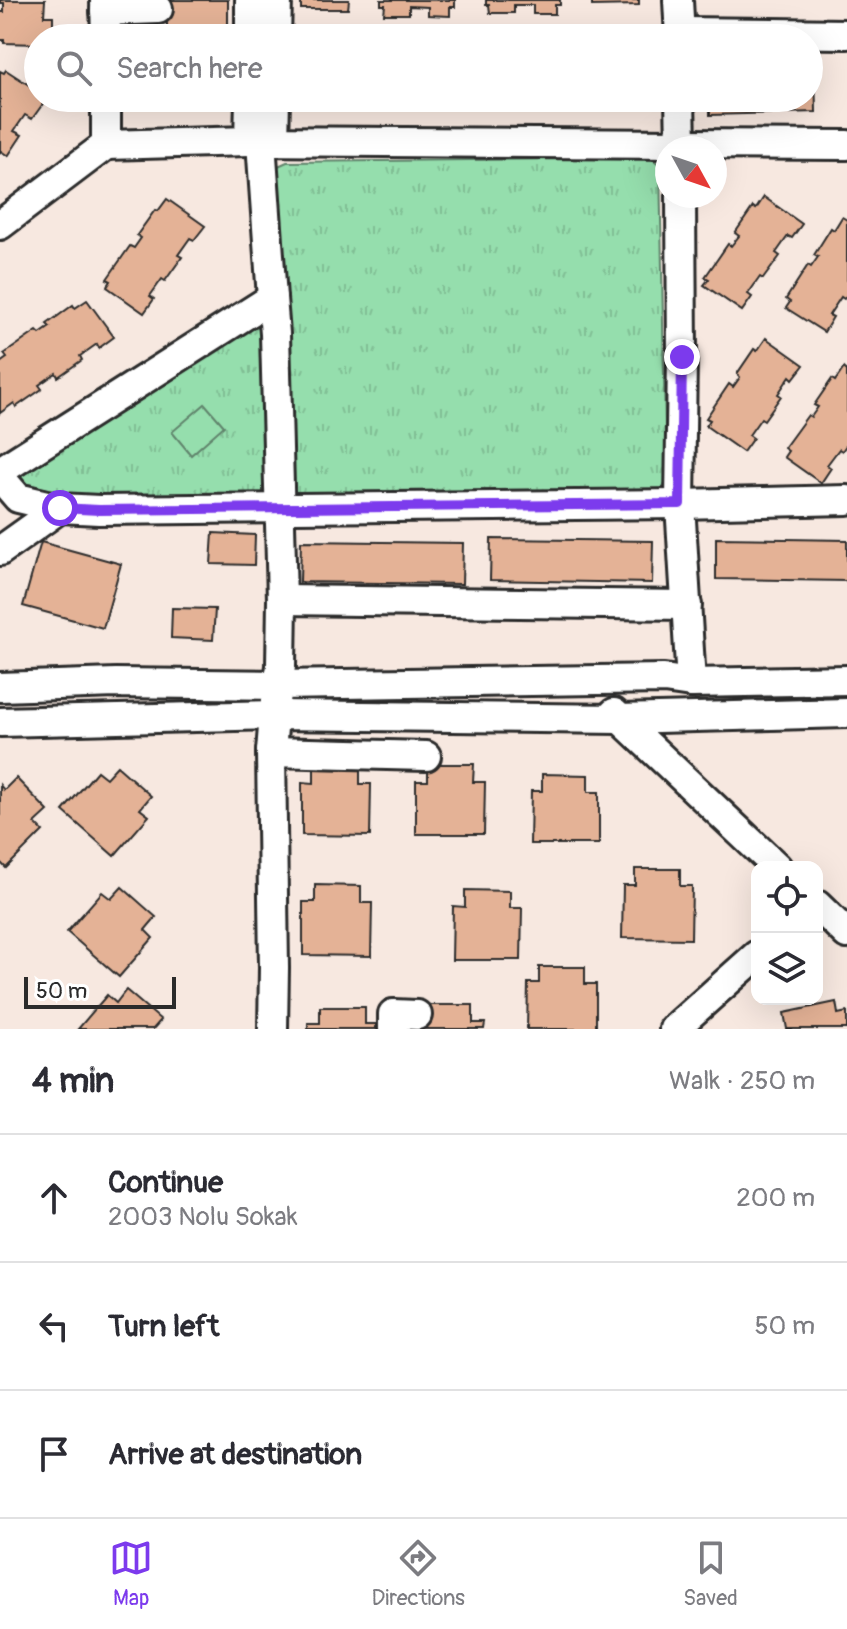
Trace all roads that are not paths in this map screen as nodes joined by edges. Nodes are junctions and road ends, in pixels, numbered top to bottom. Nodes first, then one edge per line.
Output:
1 (250, 0) edge
2 (277, 0) edge
3 (678, 0) edge
4 (158, 9) dead end
5 (105, 16) edge
6 (250, 24) edge
7 (276, 24) edge
8 (679, 24) edge
9 (823, 34) edge
10 (847, 34) edge
11 (106, 112) edge
12 (254, 112) edge
13 (270, 112) edge
14 (680, 112) edge
15 (681, 136) edge
16 (261, 141) junction
17 (106, 145) junction
18 (847, 145) edge
19 (655, 146) edge
20 (727, 146) edge
21 (681, 208) edge
22 (0, 225) edge
23 (272, 298) junction
24 (0, 474) edge
25 (847, 500) edge
26 (680, 504) junction
27 (60, 508) junction
28 (279, 508) junction
29 (0, 551) edge
30 (282, 600) junction
31 (687, 605) junction
32 (847, 680) edge
33 (582, 681) junction
34 (678, 681) junction
35 (278, 685) junction
36 (0, 687) edge
37 (847, 713) edge
38 (274, 715) junction
39 (631, 718) junction
40 (0, 722) edge
41 (271, 752) junction
42 (426, 756) dead end
43 (771, 861) edge
44 (823, 911) edge
45 (847, 934) edge
46 (751, 960) edge
47 (273, 1029) edge
48 (674, 1029) edge

1 - 6 street
2 - 7 street
3 - 8 street
4 - 5 street
9 - 10 street
11 - 17 street
12 - 16 street
13 - 16 street
14 - 15 street
16 - 17 street
16 - 19 street
16 - 23 street
17 - 22 street
18 - 20 street
21 - 26 street
23 - 24 street
23 - 28 street
24 - 27 street
25 - 26 street
26 - 28 street
26 - 31 street
27 - 28 street
27 - 29 street
28 - 30 street
30 - 31 street
30 - 35 street
31 - 34 street
32 - 34 street
33 - 34 street
33 - 35 street
33 - 39 street
34 - 39 street
35 - 36 street
35 - 38 street
37 - 39 street
38 - 39 street
38 - 40 street
38 - 41 street
39 - 43 street
41 - 42 street
41 - 47 street
44 - 45 street
46 - 48 street

